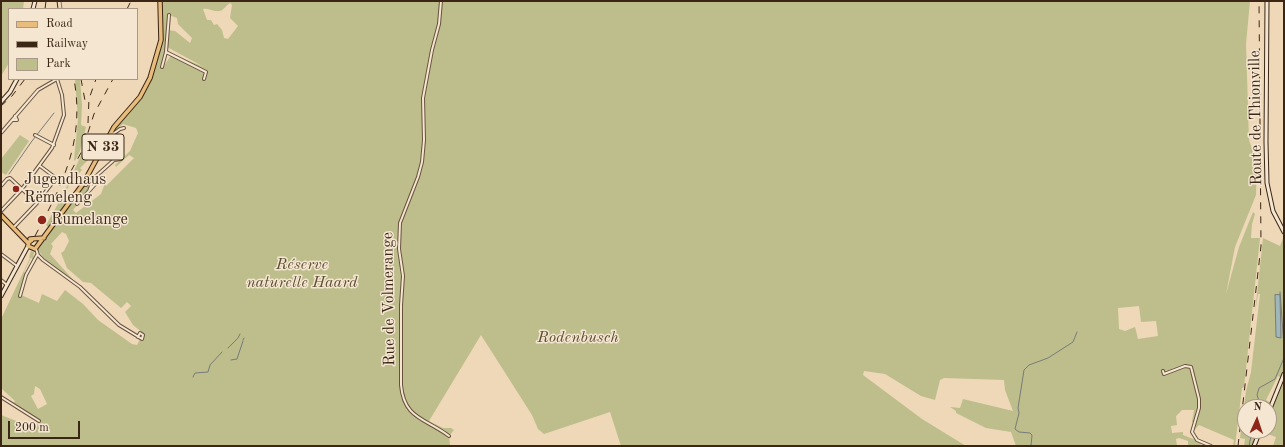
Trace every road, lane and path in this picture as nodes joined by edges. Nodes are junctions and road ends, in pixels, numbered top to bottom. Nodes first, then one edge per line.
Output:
1 (160, 1) edge
2 (441, 1) edge
3 (1267, 1) edge
4 (169, 15) dead end
5 (166, 52) junction
6 (158, 56) junction
7 (164, 58) junction
8 (162, 67) dead end
9 (204, 79) dead end
10 (16, 80) edge
11 (55, 80) edge
12 (57, 80) edge
13 (1, 102) edge
14 (124, 128) dead end
15 (1, 133) edge
16 (35, 135) dead end
17 (107, 138) junction
18 (54, 145) junction
19 (121, 159) dead end
20 (40, 166) junction
21 (94, 178) junction
22 (97, 182) dead end
23 (83, 184) junction
24 (1, 186) edge
25 (22, 189) junction
26 (89, 191) junction
27 (37, 203) junction
28 (77, 204) dead end
29 (1, 211) edge
30 (1, 215) edge
31 (14, 227) junction
32 (1283, 231) edge
33 (45, 237) junction
34 (24, 238) junction
35 (34, 240) junction
36 (29, 246) junction
37 (37, 247) junction
38 (1, 254) edge
39 (38, 255) junction
40 (16, 266) junction
41 (1, 280) edge
42 (7, 285) junction
43 (1, 296) edge
44 (20, 296) dead end
45 (138, 336) junction
46 (1163, 370) dead end
47 (1284, 374) edge
48 (1, 397) edge
49 (1274, 399) edge
50 (39, 421) dead end
51 (449, 436) dead end
52 (1212, 446) edge

1 - 6 main road, N 33
2 - 51 street, Rue de Volmerange
3 - 32 main road, Route de Thionville
4 - 5 street
5 - 7 street
5 - 9 street
6 - 7 street
6 - 17 main road, N 33
7 - 8 street
10 - 13 main road
11 - 15 street
12 - 18 street
14 - 17 street
16 - 18 street
17 - 23 main road, N 33
18 - 20 street
19 - 21 street
20 - 25 street
20 - 27 street
21 - 23 street
21 - 26 street
22 - 26 street
23 - 33 main road, N 33
24 - 25 street
25 - 27 street
25 - 29 street
26 - 28 street
27 - 31 street
30 - 31 main road
31 - 34 main road
33 - 35 main road
33 - 37 main road, N 33
34 - 35 main road
34 - 36 main road
35 - 36 main road
35 - 37 main road
36 - 37 main road
36 - 40 main road
37 - 39 street
38 - 40 street
39 - 44 street
39 - 45 street
40 - 42 main road
41 - 42 street
42 - 43 main road
45 - 45 street
46 - 52 street
47 - 49 main road
48 - 50 street

